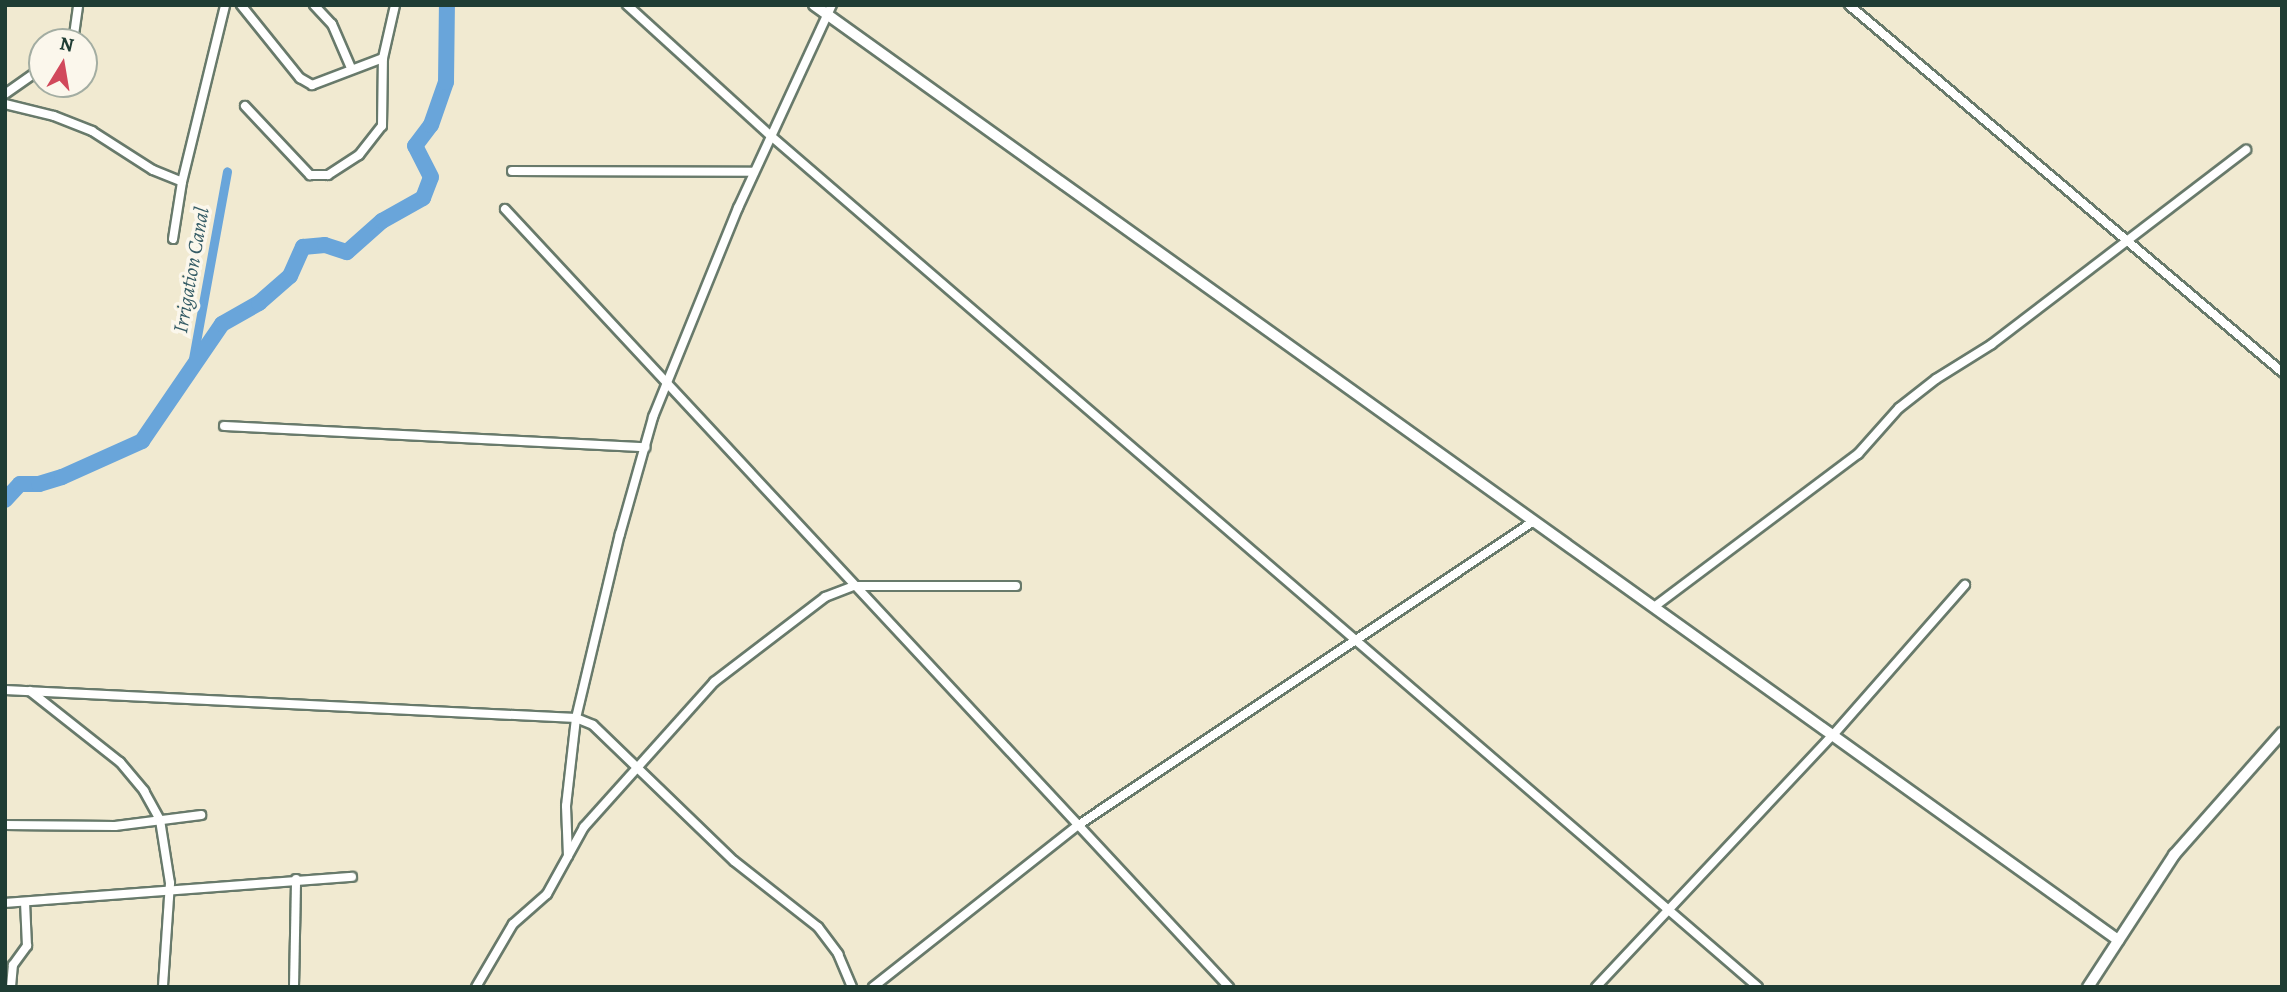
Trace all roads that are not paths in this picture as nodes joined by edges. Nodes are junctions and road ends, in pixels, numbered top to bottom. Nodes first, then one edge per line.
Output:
1 (78, 5) edge
2 (225, 5) edge
3 (241, 5) edge
4 (314, 5) edge
5 (395, 5) edge
6 (627, 5) edge
7 (814, 5) edge
8 (1849, 5) edge
9 (830, 10) edge
10 (75, 28) edge
11 (383, 58) junction
12 (351, 68) junction
13 (28, 78) edge
14 (5, 94) edge
15 (5, 104) edge
16 (245, 106) dead end
17 (771, 136) junction
18 (2246, 150) dead end
19 (512, 171) dead end
20 (754, 172) junction
21 (182, 182) junction
22 (505, 209) dead end
23 (173, 239) dead end
24 (2126, 242) junction
25 (2282, 372) edge
26 (667, 384) junction
27 (224, 426) dead end
28 (645, 447) junction
29 (1534, 521) junction
30 (1965, 585) dead end
31 (854, 586) junction
32 (1016, 586) dead end
33 (1654, 607) junction
34 (1355, 639) junction
35 (5, 690) edge
36 (30, 691) junction
37 (576, 718) junction
38 (2282, 733) edge
39 (1833, 736) junction
40 (638, 767) junction
41 (201, 815) dead end
42 (160, 820) junction
43 (5, 825) edge
44 (1077, 826) junction
45 (568, 856) junction
46 (352, 877) dead end
47 (296, 879) junction
48 (170, 889) junction
49 (25, 902) junction
50 (5, 903) edge
51 (1667, 911) junction
52 (2118, 940) junction
53 (11, 987) edge
54 (163, 987) edge
55 (294, 987) edge
56 (476, 987) edge
57 (852, 987) edge
58 (873, 987) edge
59 (1229, 987) edge
60 (1596, 987) edge
61 (1758, 987) edge
62 (2088, 987) edge

1 - 10 street
2 - 21 street
3 - 12 street
4 - 12 street
5 - 11 street
6 - 17 street
7 - 9 street
8 - 24 street
9 - 17 street
9 - 29 street
11 - 12 street
11 - 16 street
13 - 14 street
15 - 21 street
17 - 20 street
17 - 34 street
18 - 24 street
19 - 20 street
20 - 26 street
21 - 23 street
22 - 26 street
24 - 25 street
24 - 33 street
26 - 28 street
26 - 31 street
27 - 28 street
28 - 37 street
29 - 33 street
29 - 34 street
30 - 39 street
31 - 32 street
31 - 40 street
31 - 44 street
33 - 39 street
34 - 44 street
34 - 51 street
35 - 36 street
36 - 37 street
36 - 42 street
37 - 40 street
37 - 45 street
38 - 52 street
39 - 51 street
39 - 52 street
40 - 45 street
40 - 57 street
41 - 42 street
42 - 43 street
42 - 48 street
44 - 58 street
44 - 59 street
45 - 56 street
46 - 47 street
47 - 48 street
47 - 55 street
48 - 49 street
48 - 54 street
49 - 50 street
49 - 53 street
51 - 60 street
51 - 61 street
52 - 62 street

